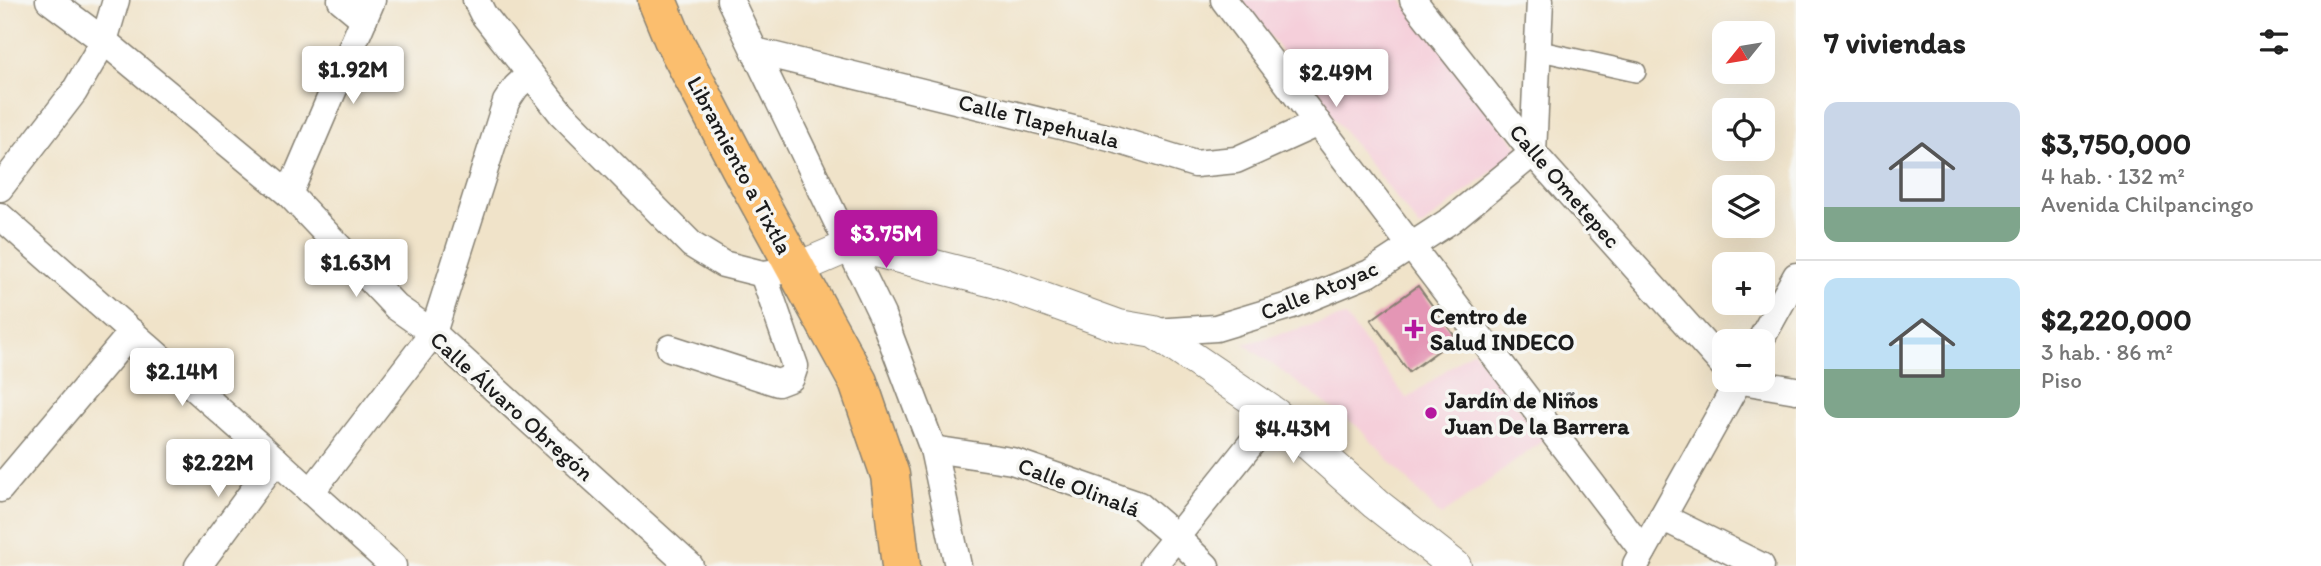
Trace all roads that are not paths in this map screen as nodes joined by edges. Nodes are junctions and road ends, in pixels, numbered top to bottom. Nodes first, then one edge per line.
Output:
1 (49, 0) edge
2 (117, 0) edge
3 (341, 0) edge
4 (476, 0) edge
5 (657, 0) edge
6 (730, 0) edge
7 (1223, 0) edge
8 (1413, 0) edge
9 (1540, 0) edge
10 (368, 10) edge
11 (104, 41) junction
12 (1536, 50) junction
13 (755, 51) junction
14 (1636, 72) dead end
15 (530, 74) junction
16 (1318, 123) junction
17 (1533, 153) junction
18 (0, 188) edge
19 (289, 194) junction
20 (0, 216) edge
21 (1411, 245) junction
22 (847, 247) junction
23 (780, 272) junction
24 (1796, 276) edge
25 (1767, 329) edge
26 (132, 332) junction
27 (1154, 332) junction
28 (433, 333) junction
29 (670, 348) dead end
30 (1712, 352) edge
31 (1775, 386) edge
32 (1796, 390) edge
33 (1726, 392) edge
34 (1275, 414) junction
35 (933, 449) junction
36 (276, 460) junction
37 (0, 489) edge
38 (311, 492) junction
39 (1662, 517) junction
40 (1176, 537) junction
41 (1639, 558) edge
42 (198, 566) edge
43 (393, 566) edge
44 (690, 566) edge
45 (901, 566) edge
46 (958, 566) edge
47 (1153, 566) edge
48 (1206, 566) edge
49 (1455, 566) edge
50 (1761, 566) edge

1 - 11 street, Calle Álvaro Obregón
2 - 11 street
3 - 10 street
4 - 15 street
5 - 23 main road, Libramiento a Tixtla
6 - 13 street
7 - 16 street
8 - 17 street, Calle Ometepec
9 - 12 street
10 - 19 street
11 - 18 street
11 - 19 street, Calle Álvaro Obregón
12 - 14 street
12 - 17 street
13 - 16 street, Calle Tlapehuala
13 - 22 street
15 - 23 street
15 - 28 street
16 - 21 street
17 - 21 street, Calle Atoyac
17 - 30 street, Calle Ometepec
19 - 28 street, Calle Álvaro Obregón
20 - 26 street
21 - 27 street, Calle Atoyac
21 - 41 street
22 - 23 street
22 - 27 street
22 - 35 street
23 - 29 street
23 - 45 main road, Libramiento a Tixtla
24 - 25 street
26 - 36 street
26 - 37 street
27 - 34 street
28 - 38 street
28 - 44 street, Calle Álvaro Obregón
31 - 32 street
33 - 39 street
34 - 40 street
34 - 49 street
35 - 40 street, Calle Olinalá
35 - 46 street
36 - 38 street
36 - 42 street
38 - 43 street
39 - 41 street
39 - 50 street
40 - 47 street
40 - 48 street, Calle Olinalá

